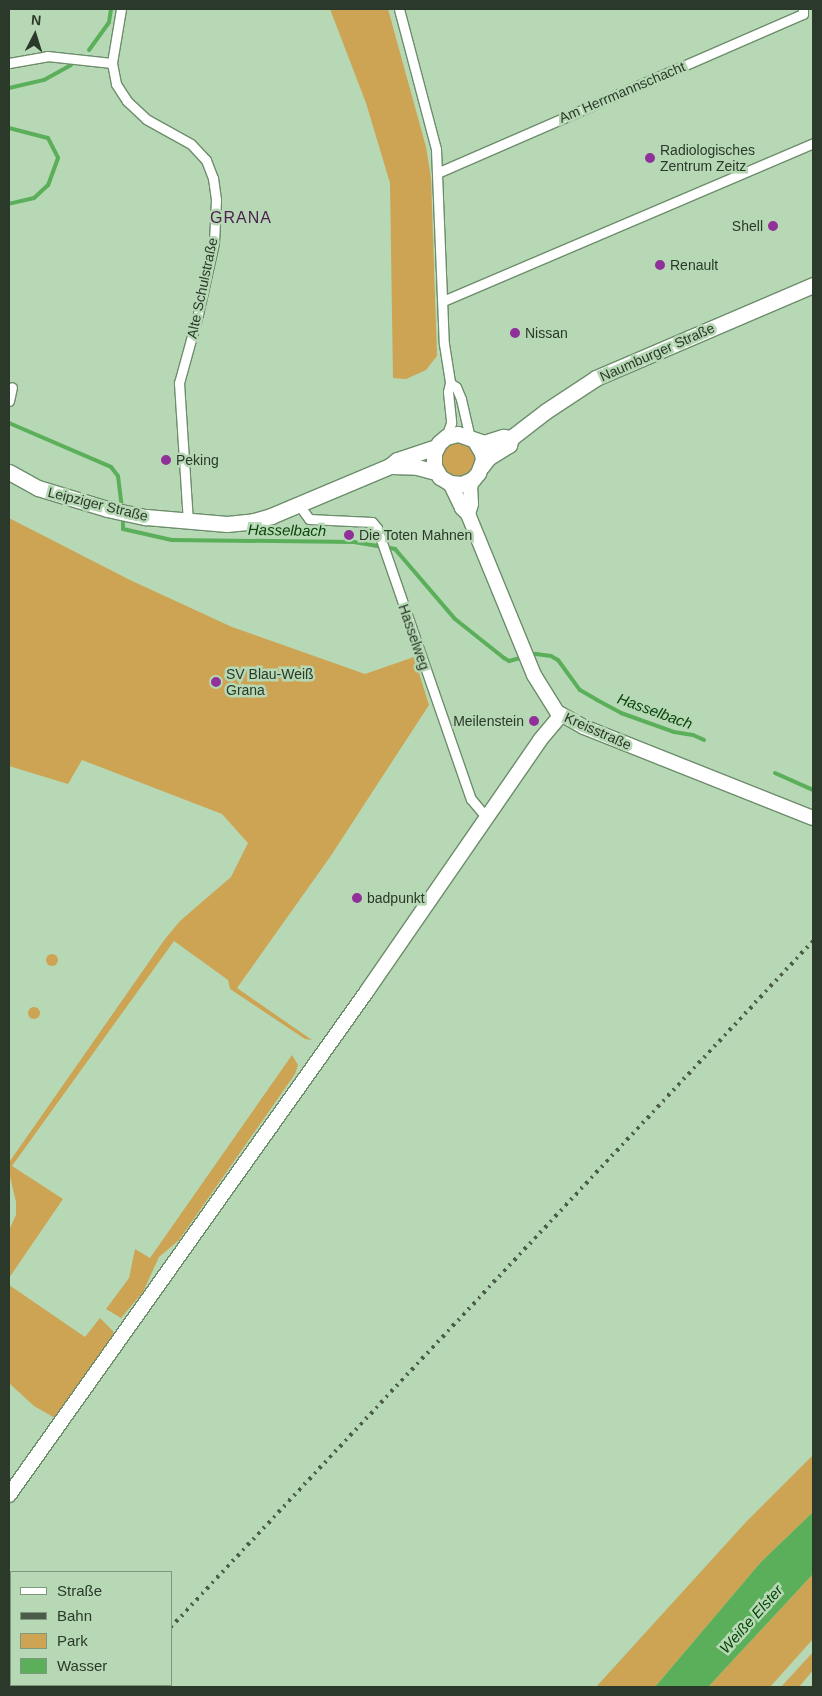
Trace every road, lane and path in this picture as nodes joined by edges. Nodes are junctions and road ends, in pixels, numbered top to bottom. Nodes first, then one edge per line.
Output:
1 (121, 9) edge
2 (399, 9) edge
3 (803, 9) edge
4 (9, 63) edge
5 (112, 63) junction
6 (813, 143) edge
7 (437, 173) junction
8 (813, 284) edge
9 (443, 301) junction
10 (450, 383) junction
11 (12, 387) dead end
12 (9, 401) edge
13 (511, 438) junction
14 (473, 439) junction
15 (441, 442) junction
16 (390, 466) junction
17 (482, 466) junction
18 (9, 472) edge
19 (436, 472) junction
20 (473, 479) junction
21 (450, 483) junction
22 (300, 508) junction
23 (468, 514) junction
24 (188, 522) junction
25 (561, 715) junction
26 (488, 818) junction
27 (813, 818) edge
28 (9, 1495) edge

1 - 5 street, Alte Schulstraße
2 - 7 street
3 - 7 street, Am Herrmannschacht
4 - 5 street
5 - 24 street, Alte Schulstraße
6 - 9 street
7 - 9 street
8 - 13 main road, Naumburger Straße
9 - 10 street
10 - 14 street
10 - 15 street
11 - 12 street
13 - 14 main road, Naumburger Straße
13 - 17 main road, Naumburger Straße
14 - 15 main road
14 - 17 main road
15 - 16 main road, Leipziger Straße
15 - 19 main road
16 - 19 main road, Leipziger Straße
16 - 22 main road, Leipziger Straße
17 - 20 main road
18 - 24 main road, Leipziger Straße
19 - 21 main road
20 - 21 main road
20 - 23 main road, Kreisstraße
21 - 23 main road, Kreisstraße
22 - 24 main road, Leipziger Straße
22 - 26 street, Hasselweg
23 - 25 main road, Kreisstraße
25 - 26 main road
25 - 27 main road, Kreisstraße
26 - 28 main road

